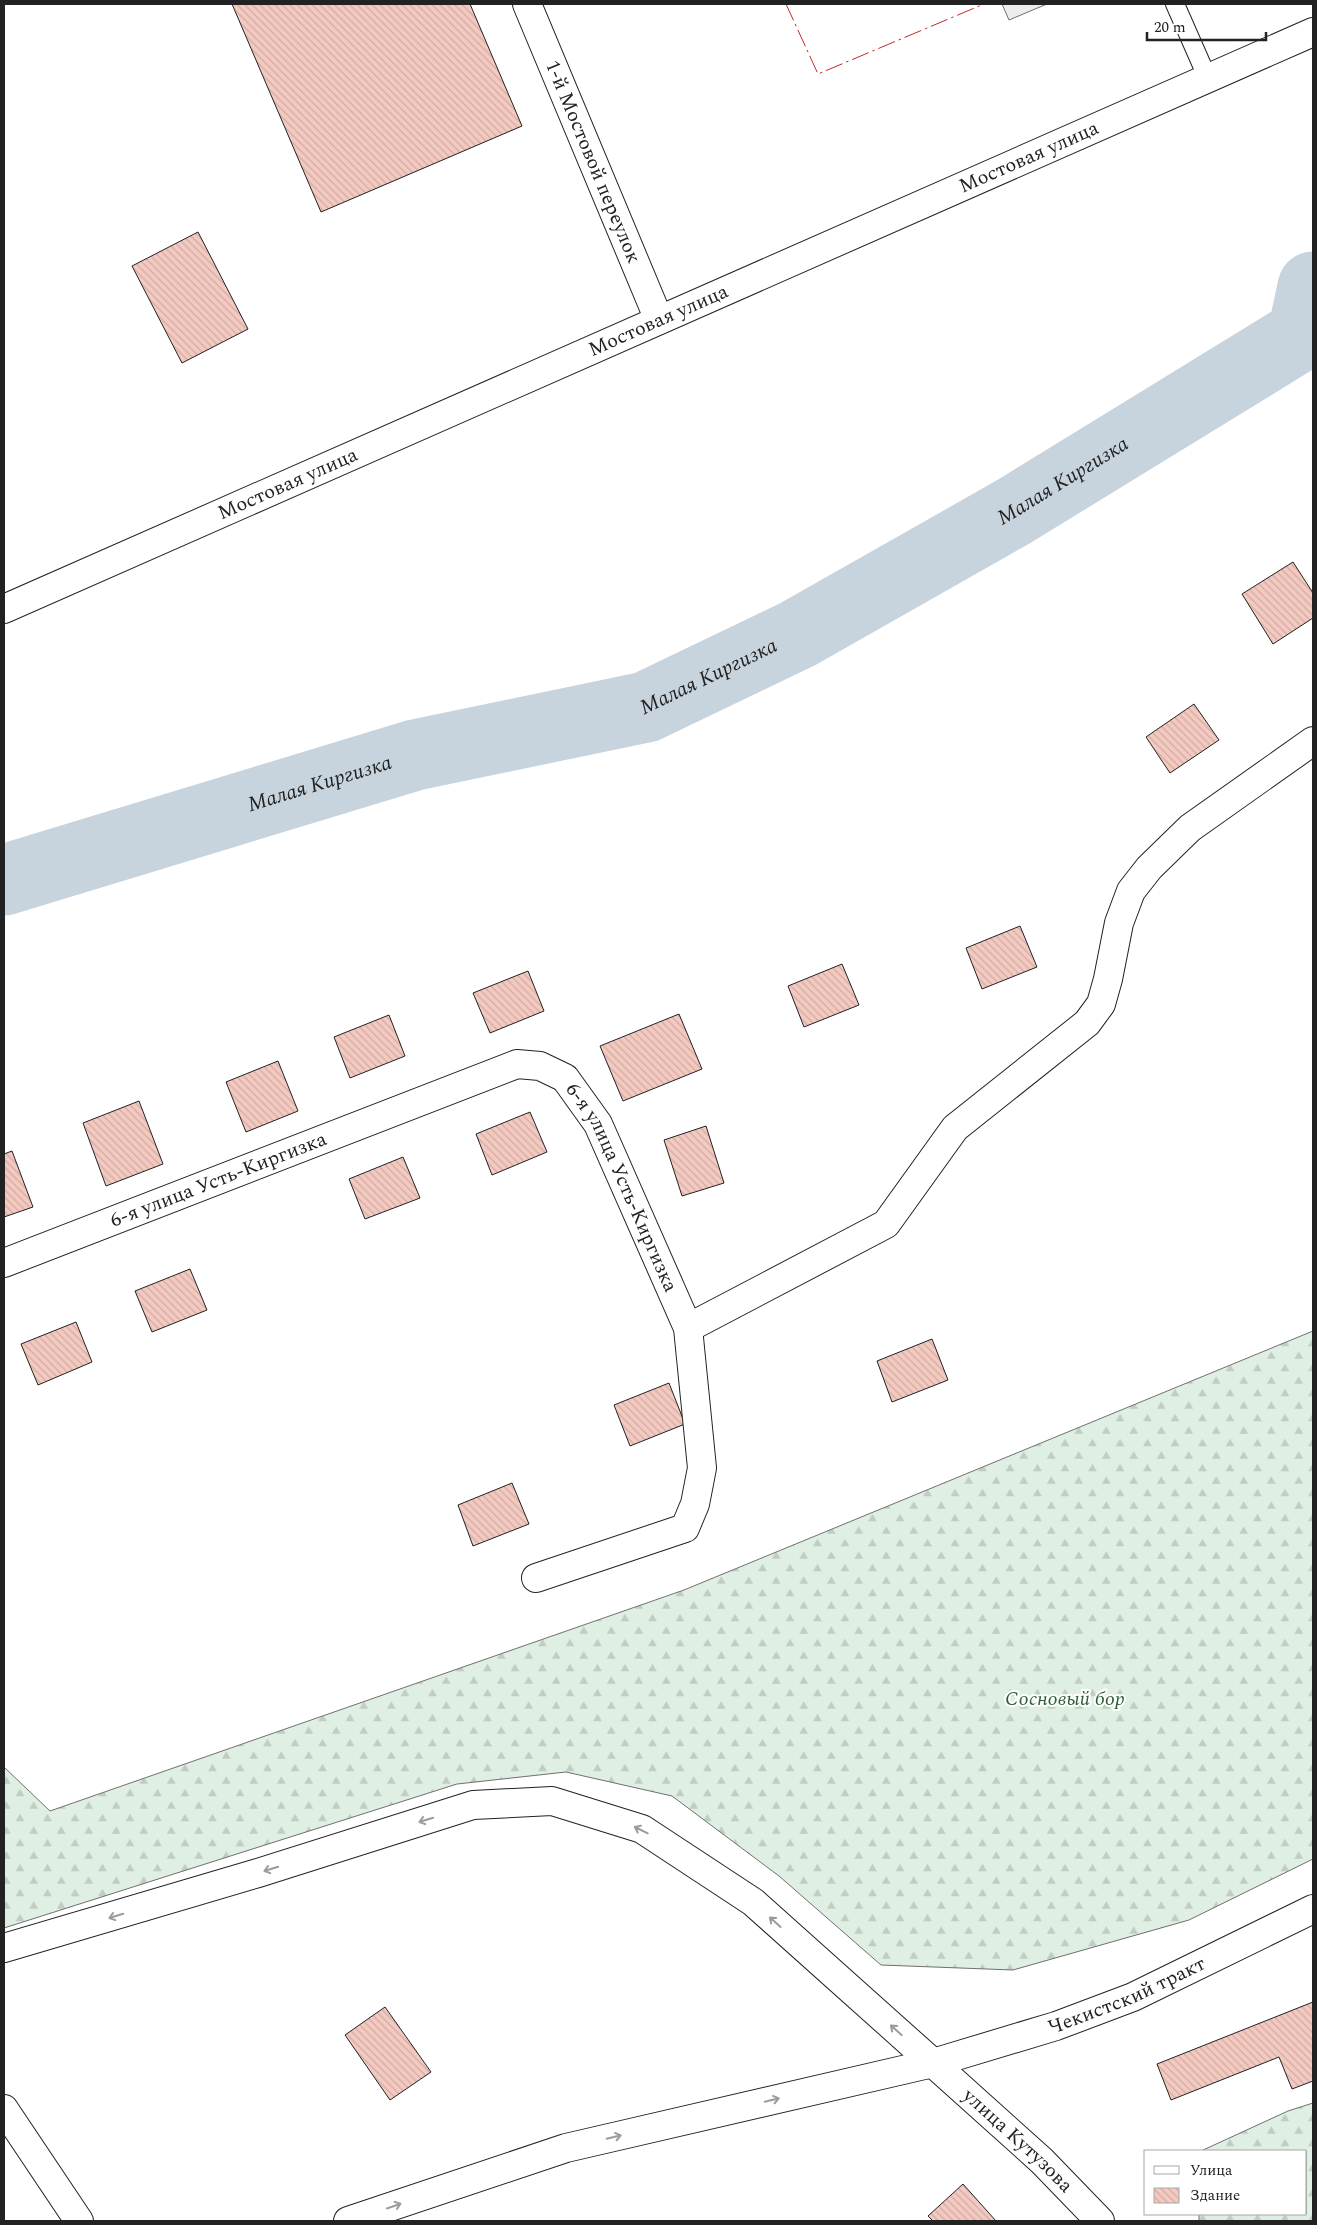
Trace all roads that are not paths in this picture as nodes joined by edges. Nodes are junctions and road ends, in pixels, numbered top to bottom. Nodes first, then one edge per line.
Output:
1 (527, 4) edge
2 (1175, 4) edge
3 (1313, 32) edge
4 (1208, 79) junction
5 (659, 320) junction
6 (4, 610) edge
7 (1313, 741) edge
8 (4, 1263) edge
9 (688, 1328) junction
10 (536, 1578) dead end
11 (1313, 1909) edge
12 (4, 1948) edge
13 (932, 2063) junction
14 (4, 2109) edge
15 (79, 2221) edge
16 (348, 2221) edge
17 (1100, 2221) edge

1 - 5 street, 1-й Мостовой переулок
2 - 4 lane
3 - 4 street, Мостовая улица
4 - 5 street, Мостовая улица
5 - 6 street, Мостовая улица
7 - 9 street
8 - 9 street, 6-я улица Усть-Киргизка
9 - 10 street, 6-я улица Усть-Киргизка
11 - 13 street, Чекистский тракт
13 -> 12 street, улица Кутузова
16 -> 13 street, Чекистский тракт
13 - 17 street, улица Кутузова
14 - 15 street

